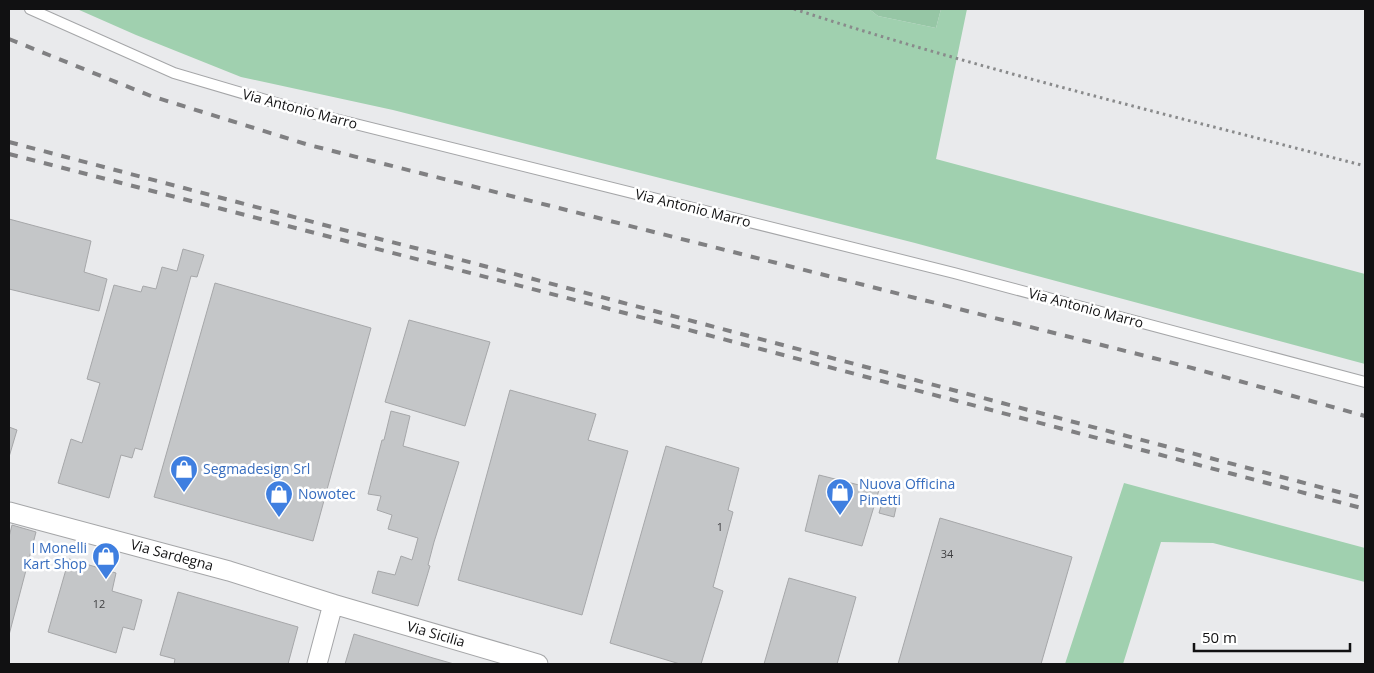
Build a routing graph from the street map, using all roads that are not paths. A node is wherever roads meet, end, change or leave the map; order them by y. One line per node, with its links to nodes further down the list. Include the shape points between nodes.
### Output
1 (30, 9): 2 (lane, Via Antonio Marro, via 174,73 303,111 944,270)
2 (1365, 382)
3 (9, 512): 4 (street, Via Sardegna, via 220,568)
4 (334, 604): 5 (street); 6 (street, Via Sicilia)
5 (317, 664)
6 (538, 664)

